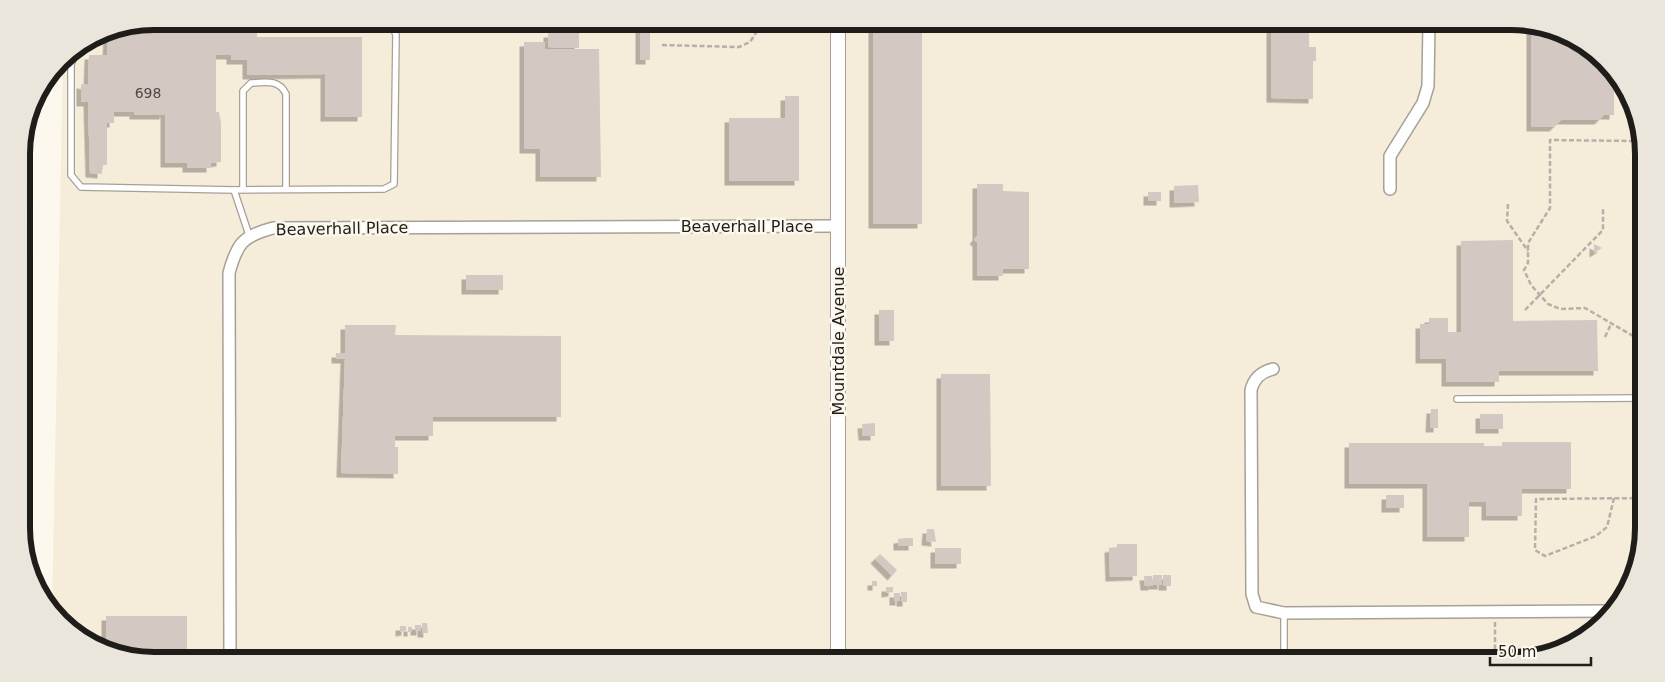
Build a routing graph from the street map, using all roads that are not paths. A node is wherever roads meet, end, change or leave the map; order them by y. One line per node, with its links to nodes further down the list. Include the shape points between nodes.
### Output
1 (394, 30): 6 (lane, via 394,184 384,189)
2 (838, 30): 9 (street, Mountdale Avenue)
3 (1429, 30): 7 (street, via 1428,86 1422,103 1390,156)
4 (72, 61): 8 (lane, via 71,175 81,187)
5 (242, 189): 6 (lane); 6 (lane, via 243,91 250,83 275,82 286,94); 8 (lane)
6 (286, 189)
7 (1390, 189)
8 (234, 190): 10 (lane)
9 (838, 226): 10 (street, Beaverhall Place, via 273,228); 17 (street, Mountdale Avenue)
10 (249, 236): 16 (street, via 240,243 229,273)
11 (1273, 369): 15 (street, via 1258,376 1251,390 1252,594 1256,607)
12 (1635, 398): 13 (lane)
13 (1457, 399)
14 (1603, 611): 15 (street)
15 (1284, 614): 18 (lane)
16 (230, 652)
17 (838, 652)
18 (1284, 652)

